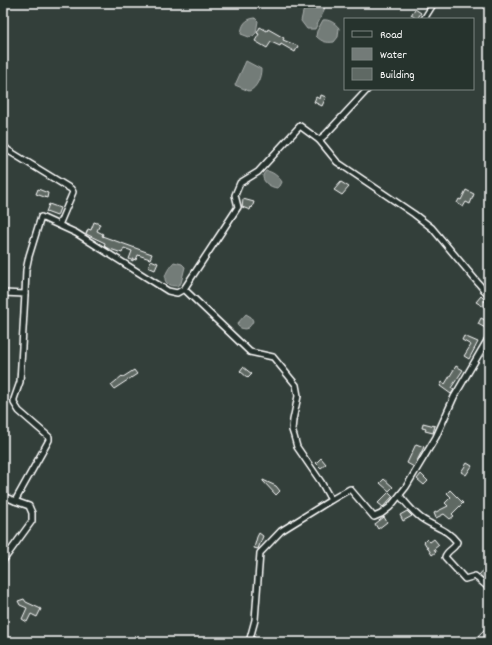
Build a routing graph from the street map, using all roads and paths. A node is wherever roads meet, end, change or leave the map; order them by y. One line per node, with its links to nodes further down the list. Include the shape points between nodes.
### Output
1 (434, 3): 2 (street)
2 (425, 18)
3 (367, 90): 4 (street)
4 (319, 140): 7 (street, via 300,126 261,169 240,183 235,195 238,207); 10 (street, via 337,162 432,228)
5 (3, 142): 6 (street, via 9,151 71,189 73,192)
6 (59, 225): 7 (street, via 76,232 168,291 177,292); 9 (street, via 41,217 26,270)
7 (184, 289): 14 (street, via 250,352 273,357 296,385 298,396 292,430 298,447)
8 (3, 293): 9 (street)
9 (25, 294): 15 (street, via 20,382 14,403 19,411 49,437 49,440)
10 (489, 296)
11 (489, 337): 13 (street, via 454,397 436,437)
12 (3, 496): 15 (street)
13 (400, 496): 14 (street, via 390,507 374,517 350,489); 17 (street, via 416,514 451,534 457,542 445,557 457,572 465,579 475,576)
14 (331, 500): 19 (street, via 281,531 260,552 255,620)
15 (15, 501): 16 (street, via 29,506 32,521)
16 (3, 561)
17 (489, 588)
18 (489, 630): 20 (street)
19 (250, 642)
20 (477, 642)

